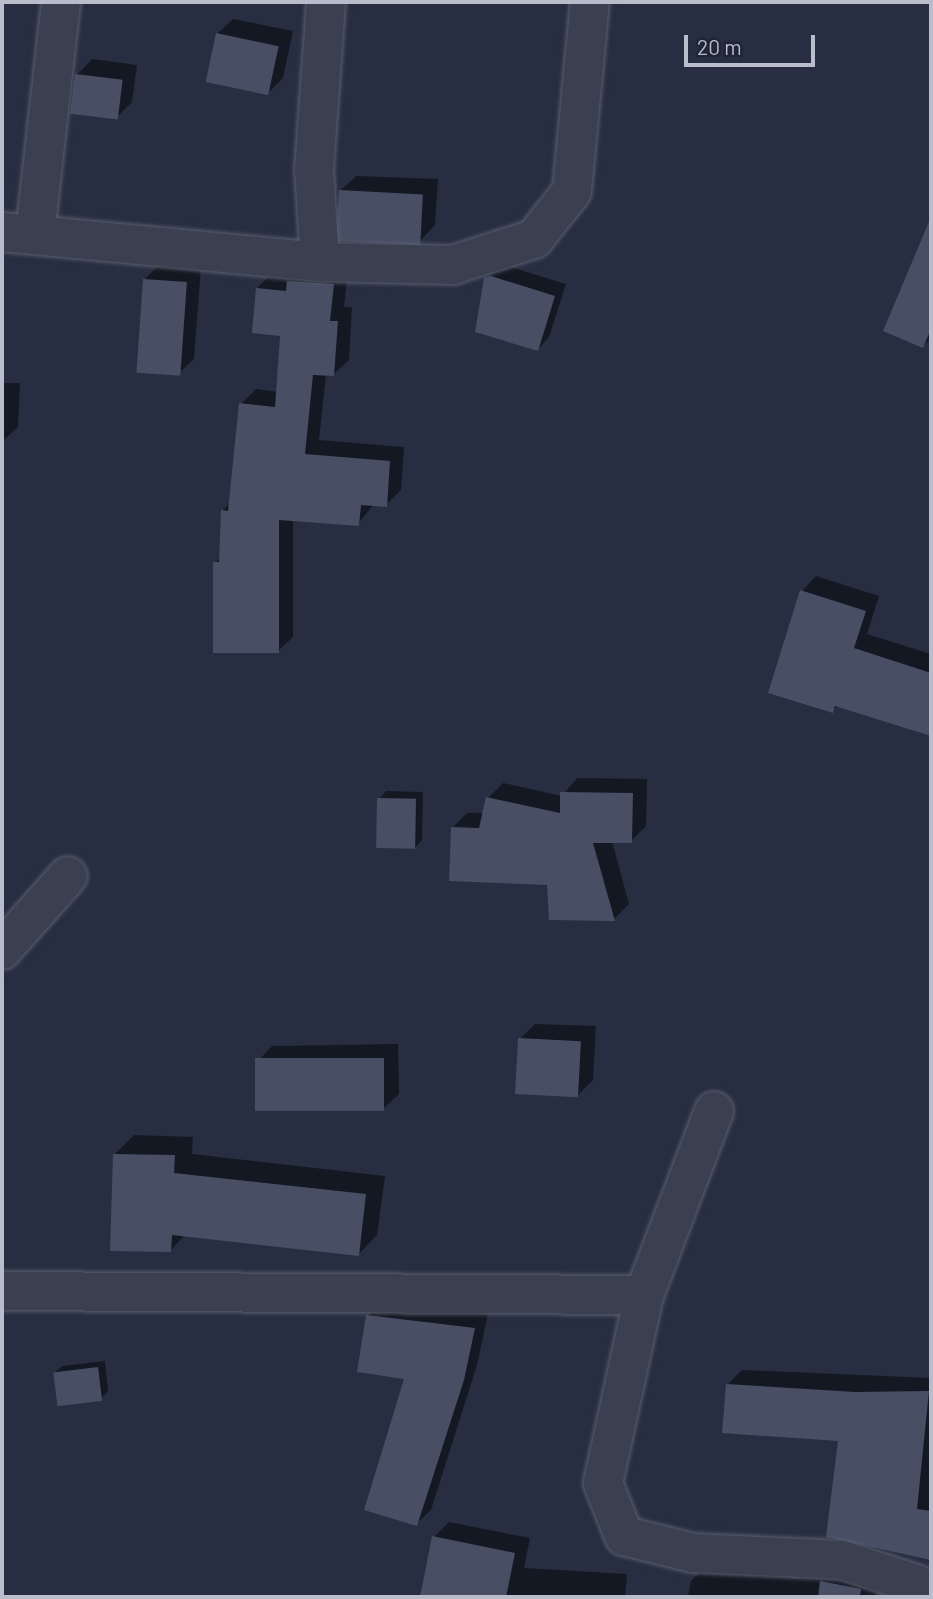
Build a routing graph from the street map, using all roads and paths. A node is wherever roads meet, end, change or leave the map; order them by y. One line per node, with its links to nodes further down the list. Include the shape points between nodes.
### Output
1 (61, 2): 4 (street)
2 (326, 2): 5 (street, via 314,170)
3 (590, 2): 5 (street, via 572,191 534,239 453,265)
4 (18, 233): 5 (street)
5 (320, 262)
6 (68, 876): 7 (street)
7 (2, 950)
8 (714, 1111): 10 (street)
9 (2, 1290): 10 (street)
10 (644, 1295): 11 (street, via 603,1483 624,1536 693,1553 842,1560 916,1584)
11 (914, 1597)

